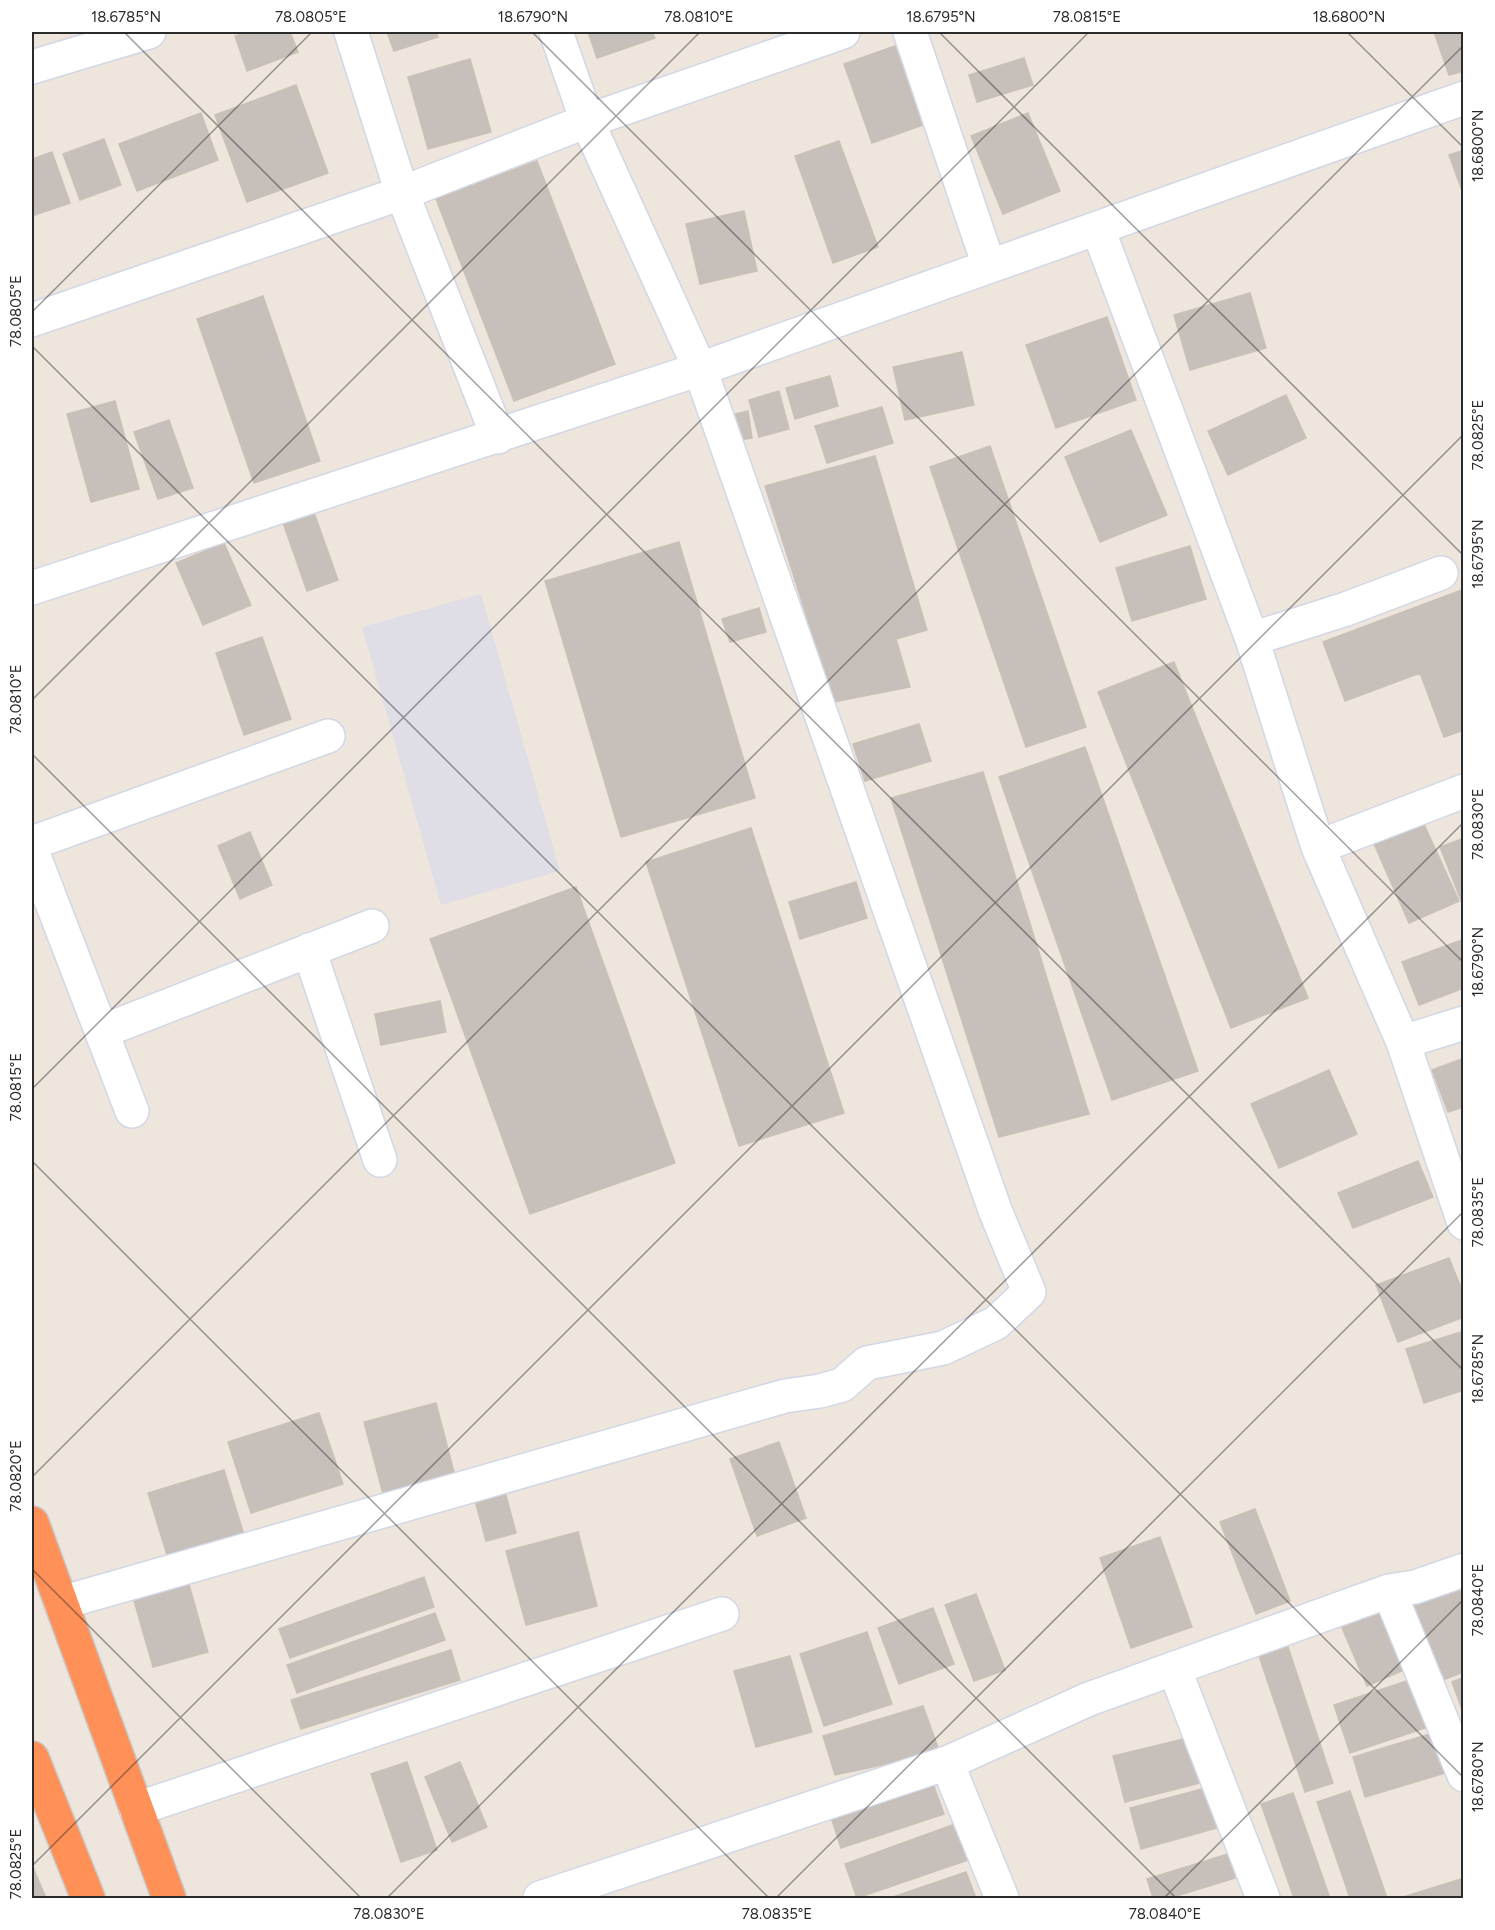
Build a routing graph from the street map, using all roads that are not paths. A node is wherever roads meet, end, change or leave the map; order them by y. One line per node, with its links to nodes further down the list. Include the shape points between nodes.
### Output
1 (149, 32): 6 (street)
2 (351, 32): 9 (street)
3 (556, 32): 8 (street)
4 (843, 32): 8 (street)
5 (910, 32): 11 (street)
6 (32, 67)
7 (1464, 98): 10 (street)
8 (587, 121): 9 (street); 13 (street)
9 (402, 193): 12 (street); 14 (street)
10 (1098, 229): 11 (street); 17 (street)
11 (989, 266): 13 (street)
12 (32, 320)
13 (700, 369): 14 (street); 34 (street, via 995,1210 1029,1292 996,1323 943,1348 867,1363 842,1385 785,1396)
14 (498, 437): 16 (street)
15 (1441, 573): 17 (street)
16 (32, 588)
17 (1252, 639): 21 (street)
18 (328, 736): 20 (street)
19 (1464, 791): 21 (street)
20 (32, 843)
21 (1318, 847): 27 (street)
22 (32, 851): 26 (street)
23 (372, 926): 24 (street)
24 (309, 951): 26 (street); 29 (street)
25 (1464, 1023): 27 (street)
26 (103, 1031): 28 (street)
27 (1402, 1042): 30 (street)
28 (132, 1111)
29 (380, 1160)
30 (1464, 1223)
31 (32, 1523): 34 (highway)
32 (1464, 1570): 33 (street)
33 (1389, 1591): 36 (street); 38 (street)
34 (61, 1603): 40 (highway)
35 (722, 1614): 40 (street)
36 (1174, 1668): 37 (street, via 1089,1699); 45 (street)
37 (946, 1763): 43 (street); 44 (street)
38 (1462, 1766)
39 (35, 1778): 41 (highway)
40 (136, 1809): 42 (highway)
41 (88, 1899)
42 (169, 1899)
43 (540, 1899)
44 (1002, 1899)
45 (1263, 1899)

